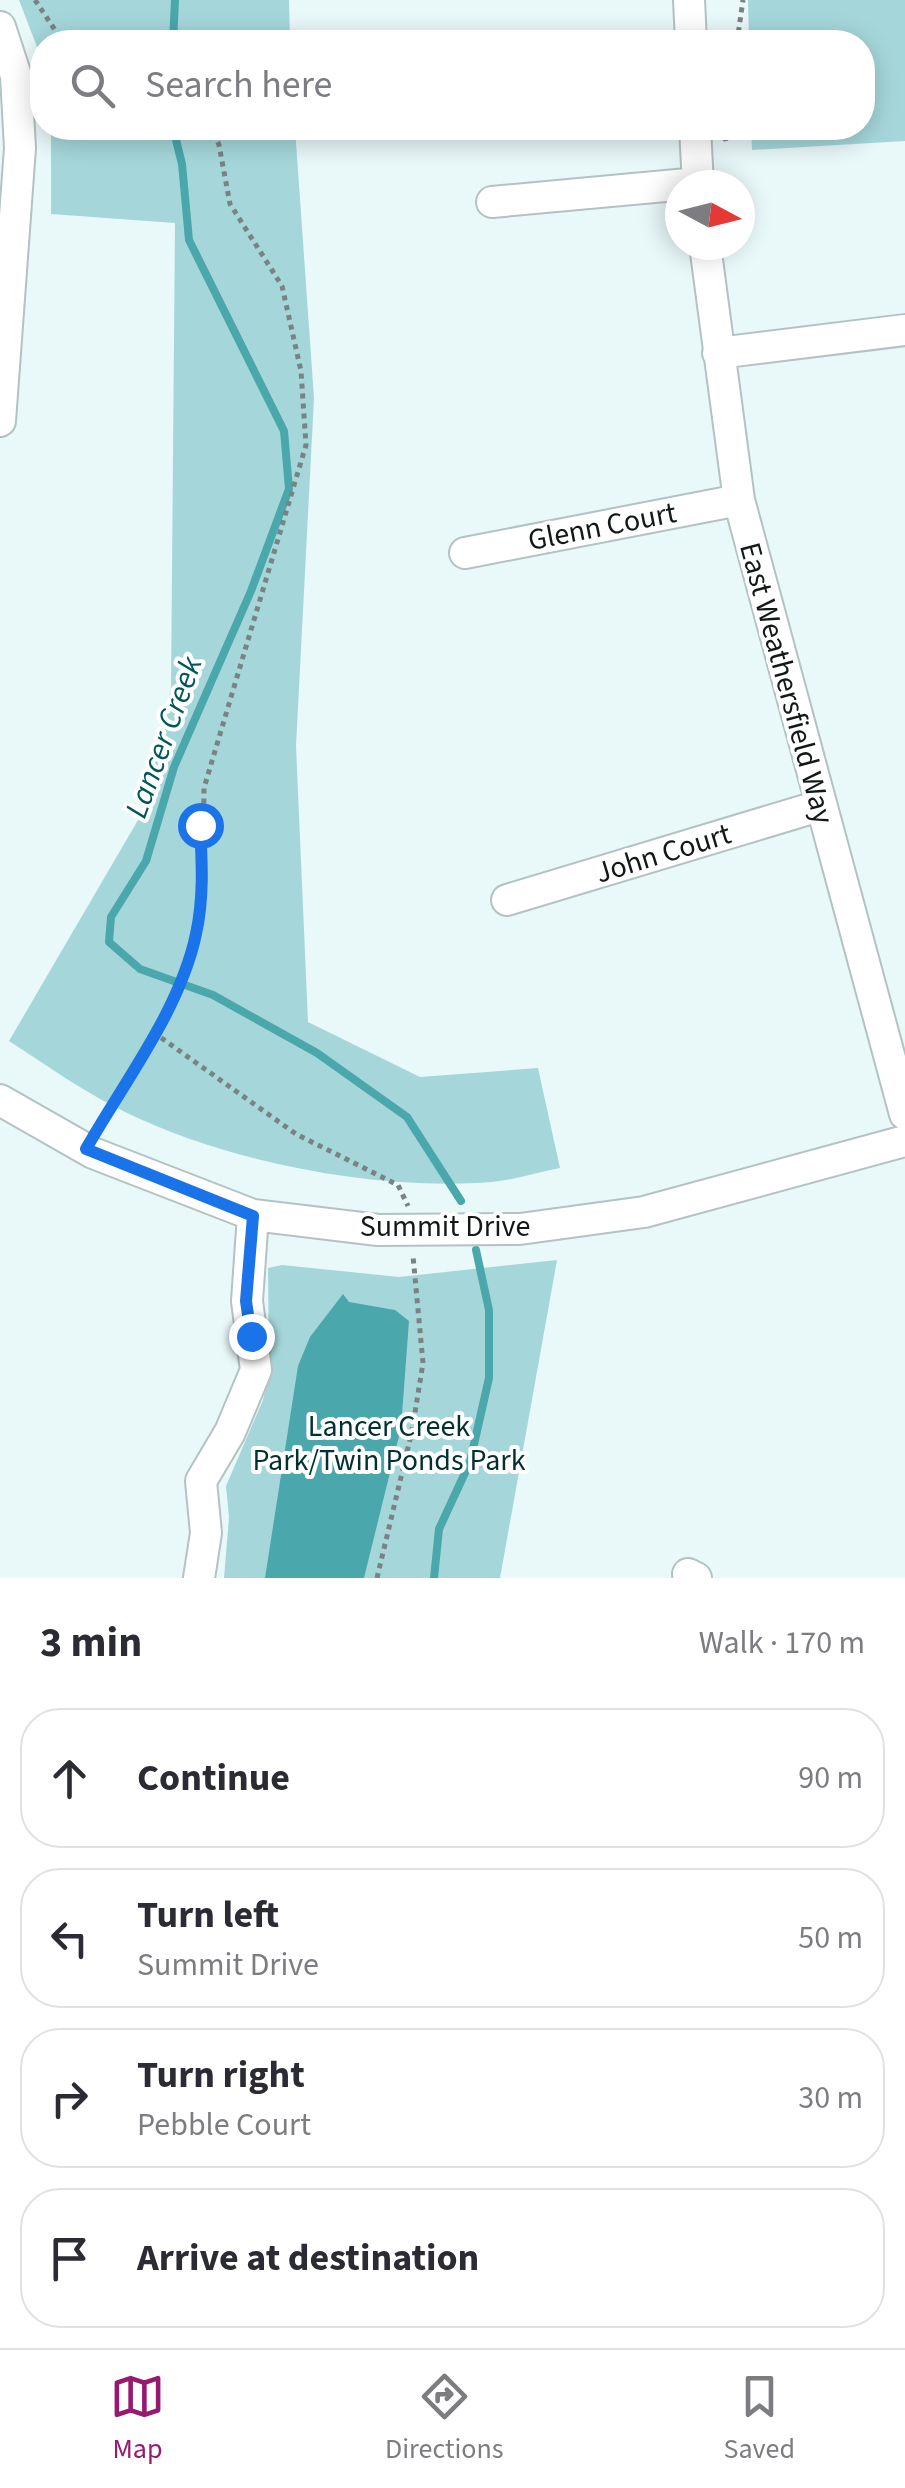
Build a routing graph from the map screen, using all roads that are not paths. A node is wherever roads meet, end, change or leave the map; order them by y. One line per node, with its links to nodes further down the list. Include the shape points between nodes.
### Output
1 (689, 0): 3 (street)
2 (0, 26): 8 (street, via 16,76 20,148)
3 (690, 30)
4 (696, 140): 5 (street)
5 (697, 170)
6 (665, 187): 7 (street)
7 (492, 202)
8 (6, 241): 12 (street)
9 (707, 260): 11 (street, East Weathersfield Way)
10 (905, 330): 11 (street)
11 (718, 353): 13 (street, East Weathersfield Way)
12 (0, 421)
13 (739, 500): 14 (street, Glenn Court); 15 (street, East Weathersfield Way)
14 (465, 553)
15 (819, 806): 16 (street, John Court); 18 (street, East Weathersfield Way)
16 (507, 900)
17 (0, 1100): 20 (street, Summit Drive, via 86,1149)
18 (905, 1114)
19 (905, 1141): 20 (street, Summit Drive, via 644,1212 520,1229 410,1230)
20 (253, 1216): 21 (street, via 246,1301 256,1370 201,1481 206,1533)
21 (199, 1578)

